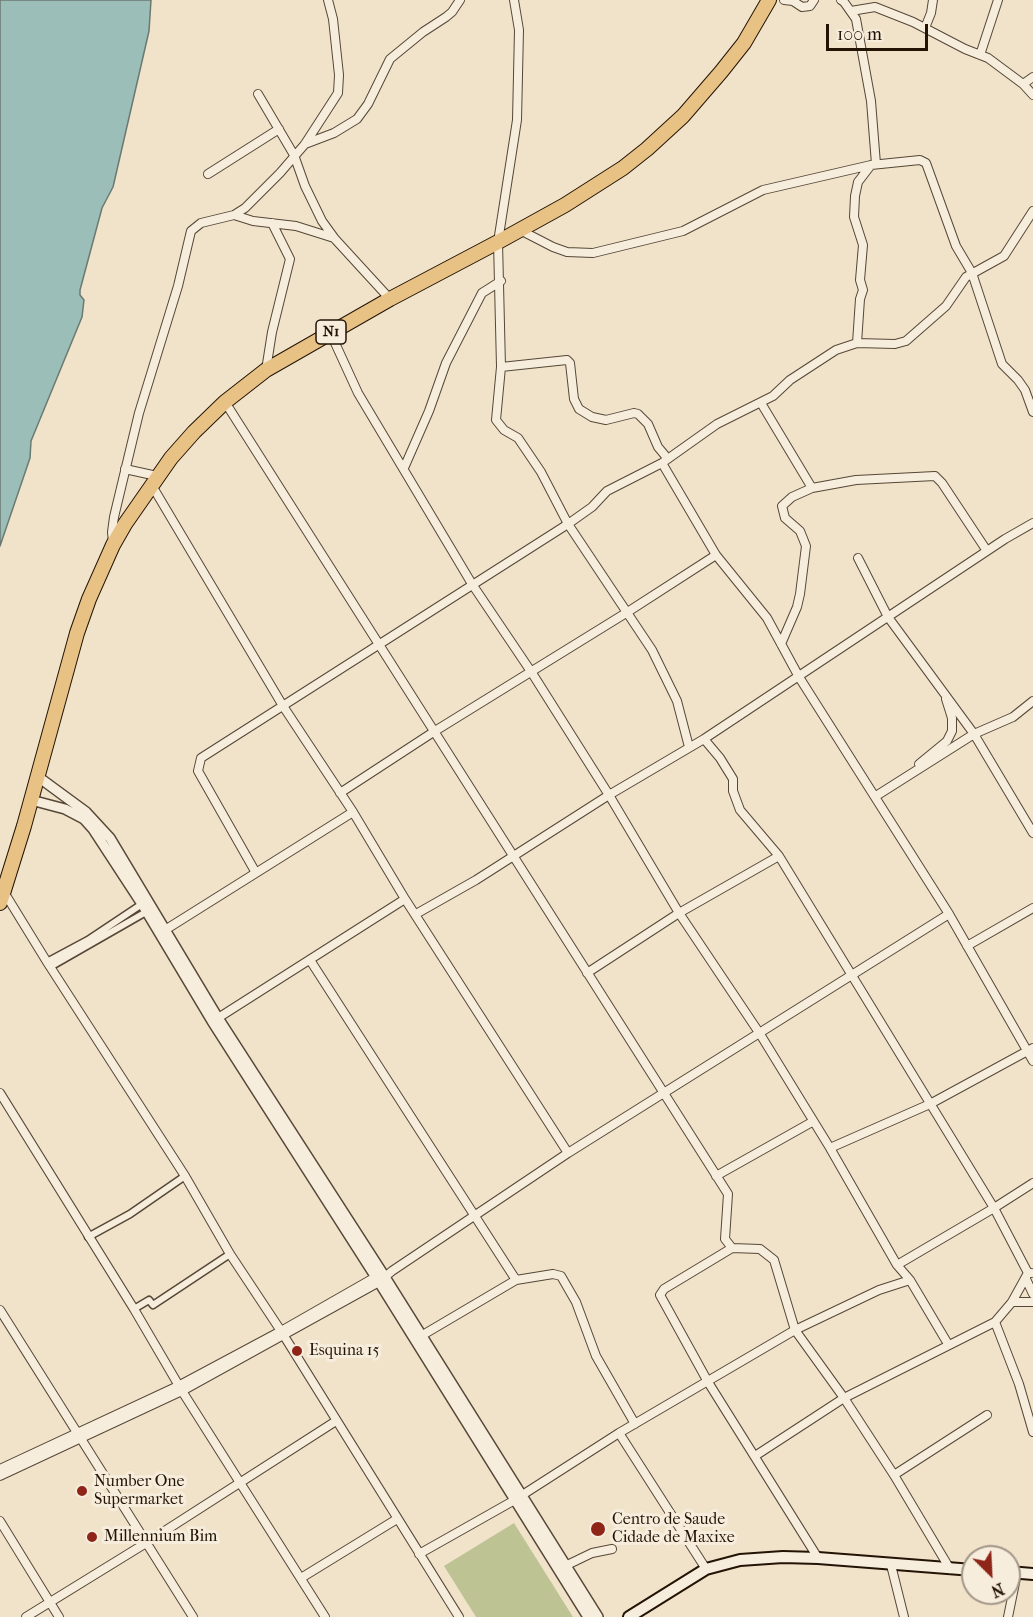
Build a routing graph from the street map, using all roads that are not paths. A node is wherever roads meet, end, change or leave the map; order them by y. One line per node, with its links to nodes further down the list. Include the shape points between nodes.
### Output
1 (328, 0): 20 (street, via 338,93)
2 (460, 0): 20 (street, via 446,18 390,59 357,119)
3 (514, 0): 29 (street, via 519,30 518,120)
4 (769, 0): 27 (highway, N1, via 738,50 683,116 647,149 594,188)
5 (784, 0): 6 (street)
6 (793, 0): 7 (street, via 802,8)
7 (814, 0)
8 (841, 0): 12 (street)
9 (849, 0): 12 (street)
10 (933, 0): 13 (street)
11 (998, 0): 14 (street)
12 (851, 11): 13 (street, via 875,7); 22 (street, via 867,70)
13 (925, 28): 14 (street)
14 (980, 55): 16 (street)
15 (1033, 77): 16 (street)
16 (1023, 84): 18 (street)
17 (258, 94): 19 (street)
18 (1033, 95)
19 (279, 129): 21 (street); 23 (street)
20 (305, 144): 21 (street)
21 (294, 155): 25 (street, via 245,208); 28 (street, via 318,215)
22 (873, 164): 27 (street, via 763,190 683,231 593,253 553,248); 30 (street, via 915,160 926,163 956,246); 34 (street, via 858,182 855,196 854,217 863,245)
23 (208, 174)
24 (1033, 211): 30 (street, via 1004,256)
25 (234, 214): 26 (street); 42 (street, via 201,223 191,231)
26 (272, 223): 28 (street); 36 (street, via 290,259)
27 (520, 230): 29 (highway, N1)
28 (335, 239): 32 (street)
29 (498, 242): 31 (street); 32 (highway, N1)
30 (972, 273): 34 (street, via 946,306 906,341); 39 (street, via 1002,364 1025,390)
31 (501, 281): 35 (street); 41 (street, via 482,293 446,363)
32 (390, 299): 33 (highway, N1)
33 (330, 332): 36 (highway, N1); 41 (street, via 358,393)
34 (858, 343): 38 (street, via 836,350)
35 (501, 367): 40 (street, via 567,360 579,409 606,420 638,414 648,424); 46 (street, via 496,420 518,438)
36 (266, 370): 37 (highway, N1)
37 (225, 402): 43 (highway, N1); 54 (street)
38 (761, 403): 40 (street, via 717,424); 44 (street)
39 (1033, 411)
40 (665, 461): 46 (street, via 607,490); 49 (street)
41 (404, 468): 51 (street)
42 (125, 469): 43 (street); 47 (street, via 114,517)
43 (154, 480): 47 (highway, N1); 60 (street)
44 (812, 488): 48 (street, via 856,480 935,476); 55 (street, via 782,506 785,518 800,531 806,546 797,607)
45 (1033, 523): 48 (street)
46 (568, 524): 51 (street); 52 (street)
47 (113, 545): 65 (highway, N1, via 77,633)
48 (987, 551): 53 (street)
49 (716, 555): 52 (street); 55 (street, via 766,618)
50 (858, 558): 53 (street)
51 (472, 584): 54 (street); 56 (street)
52 (626, 613): 56 (street); 64 (street, via 670,684)
53 (888, 617): 57 (street); 58 (street)
54 (378, 644): 60 (street); 61 (street)
55 (781, 644): 57 (street)
56 (532, 673): 61 (street); 68 (street)
57 (799, 677): 63 (street); 69 (street)
58 (940, 687): 62 (street); 66 (street, via 952,718 952,731 947,741)
59 (1033, 701): 62 (street, via 1013,717)
60 (283, 706): 67 (street); 75 (street, via 201,758 198,765)
61 (435, 731): 67 (street); 73 (street)
62 (974, 734): 66 (street); 72 (street)
63 (704, 739): 64 (street); 74 (street, via 733,779 740,810)
64 (689, 747): 68 (street)
65 (36, 779): 70 (highway, N1); 83 (street, via 86,812 103,829)
66 (903, 779): 69 (street)
67 (340, 793): 71 (street)
68 (609, 795): 73 (street); 81 (street)
69 (876, 796): 82 (street)
70 (31, 798): 76 (highway, N1); 78 (street, via 84,819)
71 (353, 812): 75 (street); 77 (street)
72 (1033, 833)
73 (514, 856): 80 (street); 87 (street)
74 (779, 856): 81 (street); 88 (street)
75 (256, 873): 83 (street)
76 (2, 897): 86 (street)
77 (405, 899): 80 (street); 85 (street)
78 (144, 908): 86 (street); 109 (street, via 219,1031)
79 (1033, 908): 84 (street)
80 (416, 914): 98 (street)
81 (679, 914): 87 (street); 90 (street)
82 (949, 914): 84 (street); 88 (street)
83 (165, 930): 89 (street)
84 (968, 946): 91 (street)
85 (310, 960): 89 (street); 103 (street)
86 (48, 965): 99 (street)
87 (587, 973): 94 (street)
88 (853, 975): 90 (street); 95 (street)
89 (219, 1018): 109 (street)
90 (760, 1034): 94 (street); 96 (street)
91 (1030, 1050): 92 (street); 95 (street)
92 (1033, 1061)
93 (0, 1093): 104 (street)
94 (664, 1094): 98 (street); 100 (street)
95 (930, 1104): 97 (street); 102 (street)
96 (812, 1122): 97 (street); 100 (street)
97 (830, 1148): 107 (street)
98 (568, 1153): 103 (street)
99 (185, 1176): 104 (street, via 130,1215); 106 (street)
100 (716, 1176): 105 (street, via 728,1194 725,1239)
101 (1033, 1183): 102 (street)
102 (994, 1208): 107 (street); 108 (street)
103 (475, 1216): 109 (street); 110 (street)
104 (88, 1237): 115 (street)
105 (732, 1248): 118 (street, via 760,1249 774,1260); 122 (street, via 660,1295)
106 (230, 1254): 115 (street, via 153,1305 149,1300); 119 (street)
107 (897, 1265): 111 (street)
108 (1029, 1275): 112 (street); 113 (street)
109 (383, 1276): 119 (street); 120 (street); 136 (street)
110 (516, 1280): 120 (street); 127 (street, via 561,1276 576,1302 596,1356)
111 (910, 1280): 118 (street, via 879,1290); 121 (street)
112 (1033, 1294)
113 (1012, 1302): 114 (street); 117 (street)
114 (1033, 1302)
115 (135, 1309): 123 (street)
116 (0, 1310): 130 (street)
117 (995, 1322): 121 (street); 128 (street)
118 (795, 1330): 122 (street); 124 (street)
119 (282, 1334): 123 (street); 126 (street)
120 (421, 1336): 136 (street)
121 (948, 1344): 124 (street)
122 (708, 1382): 127 (street); 131 (street)
123 (181, 1388): 130 (street); 135 (street)
124 (844, 1398): 131 (street); 133 (street)
125 (987, 1415): 133 (street)
126 (336, 1421): 135 (street); 137 (street)
127 (635, 1424): 129 (street)
128 (1033, 1432)
129 (619, 1433): 136 (street); 145 (street)
130 (78, 1435): 132 (street); 134 (street); 139 (street)
131 (755, 1456): 142 (street)
132 (0, 1469)
133 (894, 1475): 146 (street)
134 (0, 1476)
135 (241, 1482): 139 (street); 148 (street)
136 (517, 1498): 141 (street); 144 (street); 155 (street)
137 (397, 1519): 141 (street); 148 (street)
138 (0, 1521): 149 (street)
139 (146, 1543): 149 (street); 152 (street)
140 (612, 1549): 144 (street, via 592,1553)
141 (419, 1554): 154 (street)
142 (818, 1558): 143 (main road); 145 (main road, via 755,1558)
143 (891, 1565): 146 (main road); 158 (street)
144 (566, 1566): 156 (street)
145 (706, 1569): 157 (main road)
146 (950, 1569): 147 (main road)
147 (961, 1569)
148 (301, 1578): 153 (street)
149 (50, 1601): 150 (street); 151 (street)
150 (26, 1617)
151 (60, 1617)
152 (193, 1617)
153 (325, 1617)
154 (459, 1617)
155 (588, 1617)
156 (598, 1617)
157 (629, 1617)
158 (904, 1617)

